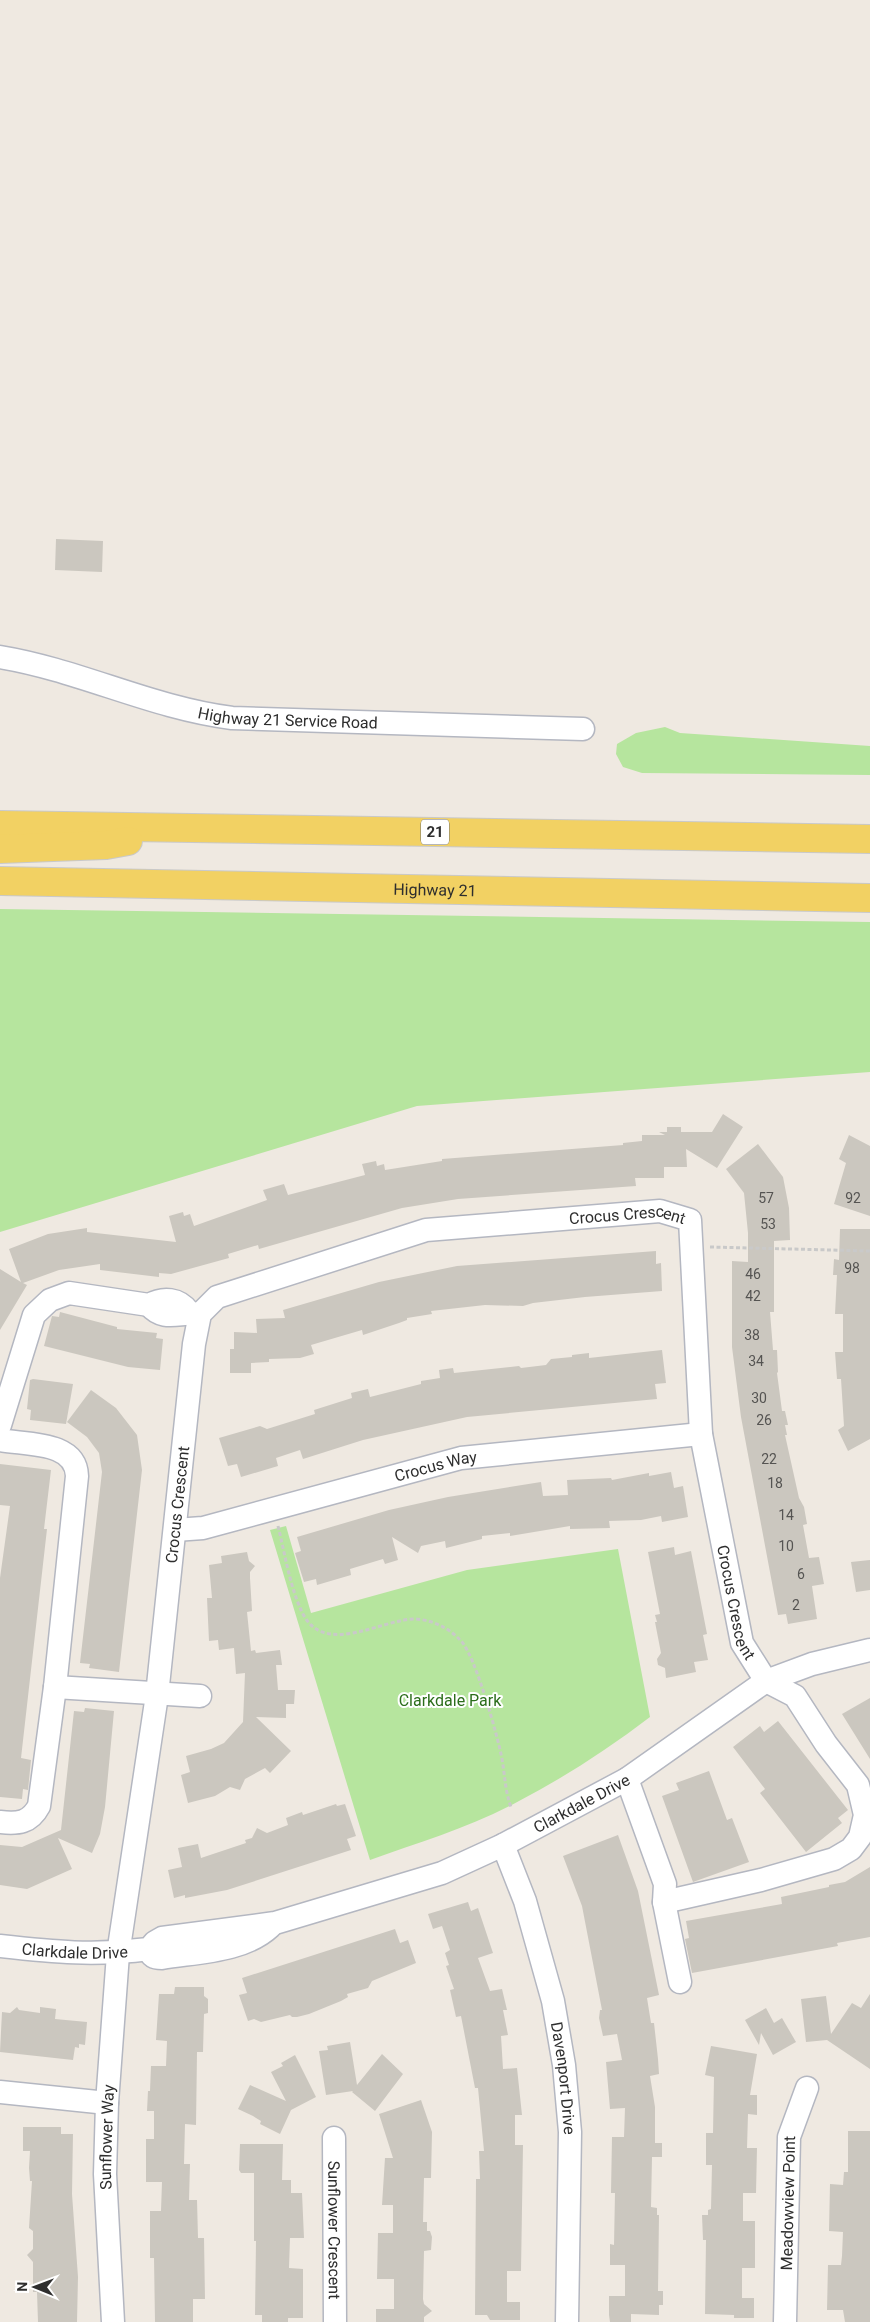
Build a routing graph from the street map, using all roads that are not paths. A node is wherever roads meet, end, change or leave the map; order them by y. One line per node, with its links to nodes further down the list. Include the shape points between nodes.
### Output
1 (0, 657): 2 (street, Highway 21 Service Road, via 216,716)
2 (583, 729)
3 (0, 825): 4 (main road, 21)
4 (196, 828): 5 (main road, 21); 6 (main road, via 106,845)
5 (870, 839)
6 (0, 849)
7 (0, 881): 8 (main road, Highway 21)
8 (870, 898)
9 (195, 1313): 10 (street, via 166,1316 149,1305 69,1293 50,1300 34,1315); 11 (street, Crocus Crescent, via 217,1297 426,1230 660,1211 690,1220); 13 (street, Crocus Crescent)
10 (0, 1425)
11 (701, 1434): 13 (street, Crocus Way, via 461,1458 203,1528); 15 (street, Crocus Crescent, via 742,1643)
12 (0, 1440): 16 (street, via 62,1450 77,1466)
13 (175, 1530): 17 (street, Crocus Crescent)
14 (870, 1650): 15 (street, Clarkdale Drive, via 812,1664)
15 (766, 1681): 19 (street, Clarkdale Drive); 22 (street, via 795,1696 858,1785 865,1815 860,1837 851,1849 826,1862)
16 (55, 1687): 17 (street); 20 (street, via 39,1806 24,1822)
17 (157, 1695): 18 (street); 24 (street, Crocus Crescent)
18 (200, 1696)
19 (627, 1779): 21 (street, Clarkdale Drive); 22 (street, via 665,1884)
20 (0, 1822)
21 (503, 1845): 24 (street, Clarkdale Drive, via 442,1873 275,1923 162,1938 148,1949); 32 (street, Davenport Drive, via 525,1901 553,2001 564,2065 570,2132)
22 (664, 1902): 25 (street)
23 (0, 1946): 24 (street, Clarkdale Drive, via 75,1954)
24 (118, 1954): 28 (street, Sunflower Way)
25 (680, 1982)
26 (807, 2088): 33 (street, Meadowview Point, via 788,2137)
27 (0, 2092): 28 (street)
28 (107, 2104): 30 (street, Sunflower Way, via 105,2174)
29 (334, 2138): 31 (street, Sunflower Crescent)
30 (113, 2322)
31 (335, 2322)
32 (567, 2322)
33 (785, 2322)

